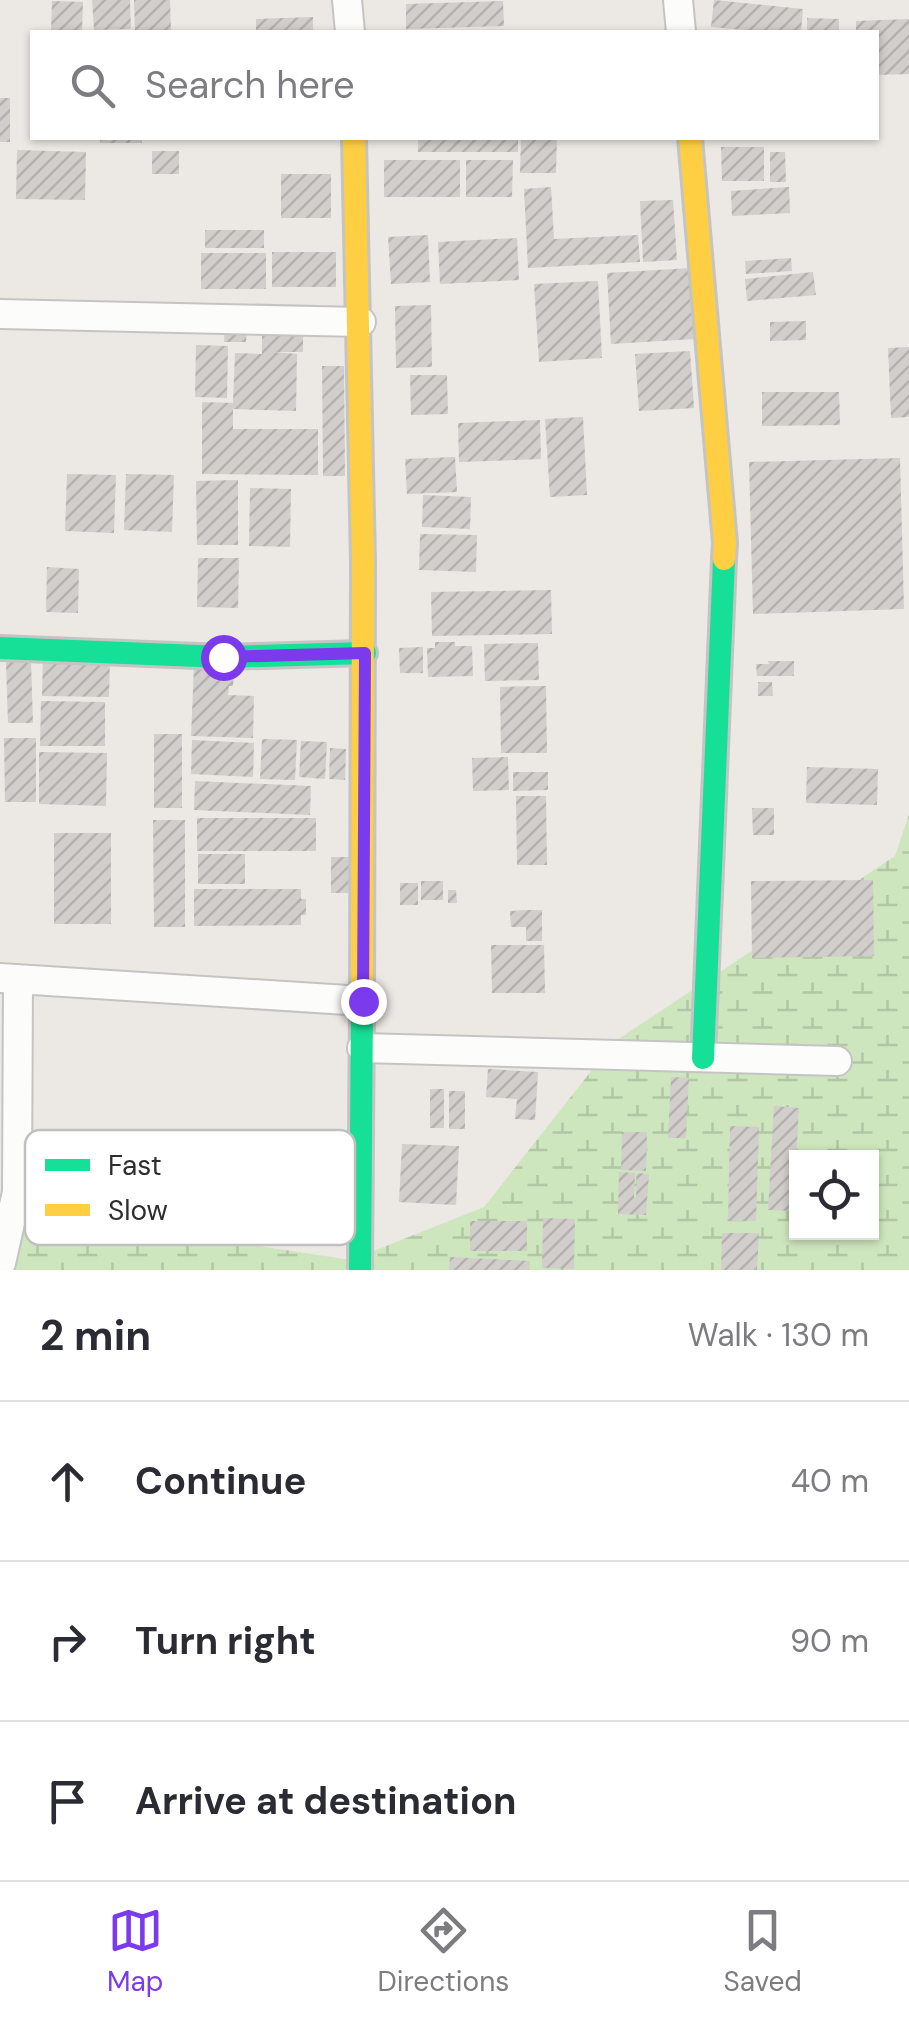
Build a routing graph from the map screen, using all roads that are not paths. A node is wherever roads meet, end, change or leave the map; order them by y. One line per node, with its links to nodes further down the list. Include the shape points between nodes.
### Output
1 (347, 0): 3 (street)
2 (678, 0): 4 (street)
3 (350, 30)
4 (681, 30)
5 (354, 140): 8 (street)
6 (690, 140): 14 (street, via 726,543)
7 (0, 314): 8 (street)
8 (361, 322): 10 (street)
9 (0, 648): 10 (street, via 223,657)
10 (365, 653): 12 (street)
11 (9, 979): 12 (street); 16 (street, via 18,1192)
12 (363, 1001): 13 (street)
13 (362, 1048): 14 (street); 17 (street)
14 (702, 1058): 15 (street)
15 (837, 1061)
16 (1, 1264)
17 (360, 1270)

